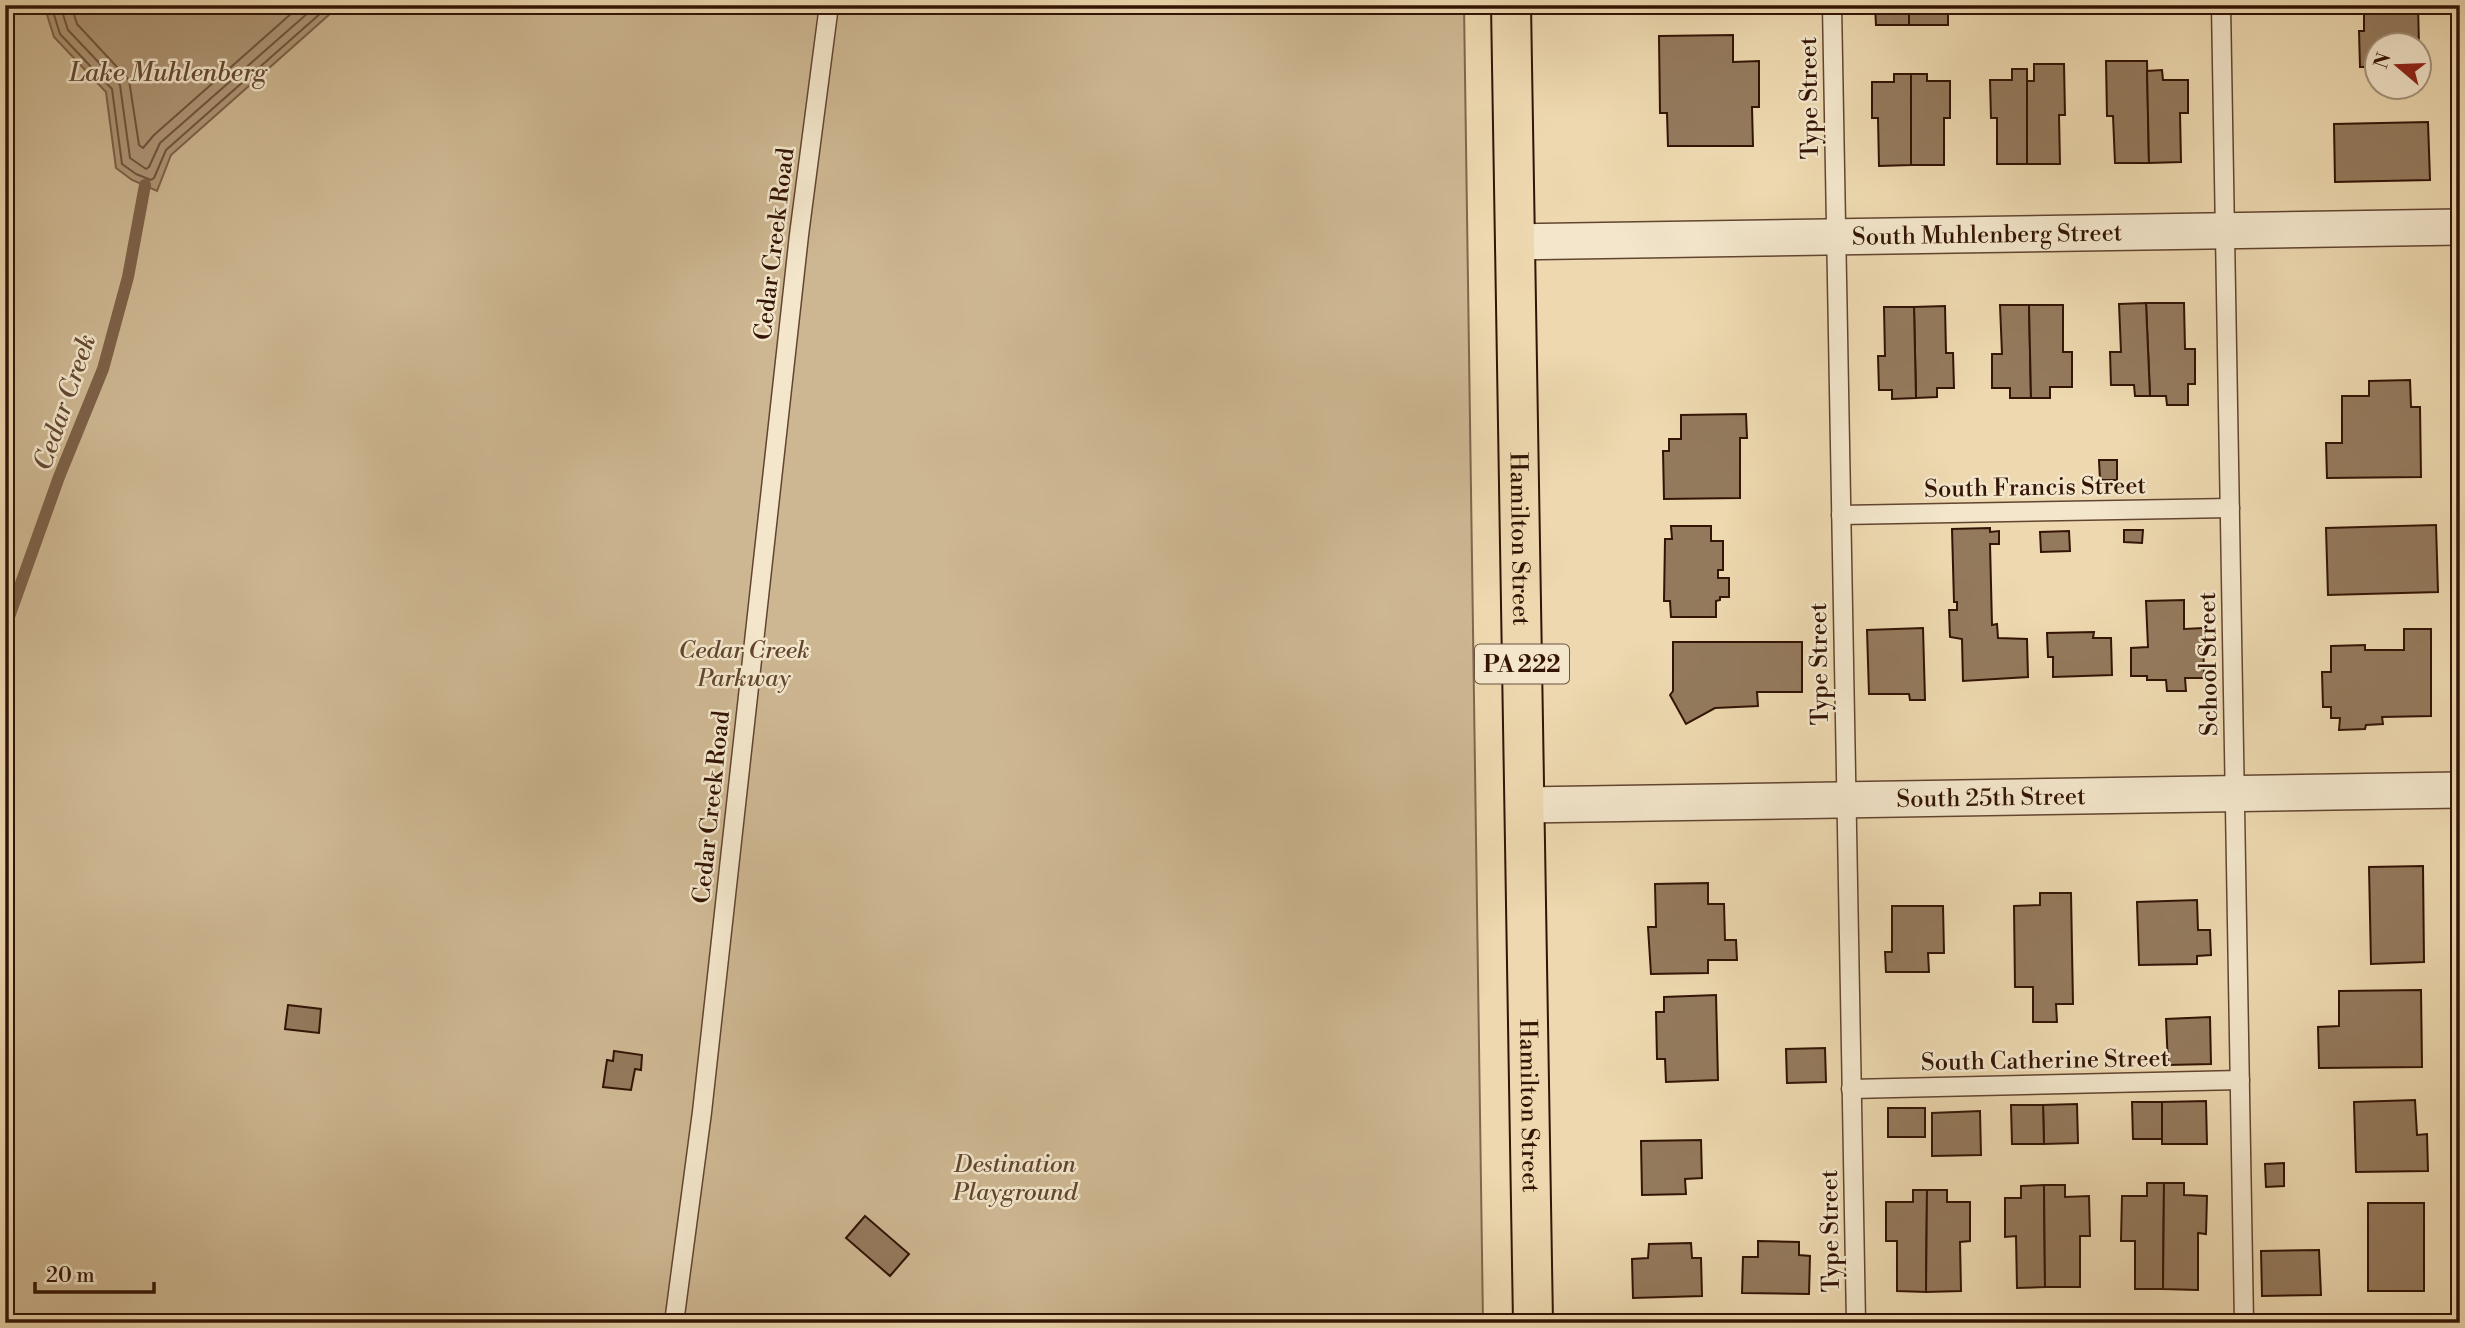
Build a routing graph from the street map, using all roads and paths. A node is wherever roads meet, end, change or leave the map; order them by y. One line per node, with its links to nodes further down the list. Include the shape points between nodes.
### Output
1 (829, 5): 17 (lane, Cedar Creek Road)
2 (1511, 5): 8 (main road, Hamilton Street / PA 222)
3 (1832, 5): 7 (lane, Type Street)
4 (2221, 5): 6 (lane, School Street)
5 (2460, 227): 6 (street, South Muhlenberg Street)
6 (2225, 231): 7 (street, South Muhlenberg Street); 9 (lane, School Street)
7 (1836, 237): 8 (street, South Muhlenberg Street); 10 (lane, Type Street)
8 (1515, 242): 14 (main road, Hamilton Street / PA 222)
9 (2230, 509): 10 (lane, South Francis Street); 12 (lane, School Street)
10 (1841, 516): 13 (lane, Type Street)
11 (2460, 790): 12 (street, South 25th Street)
12 (2235, 794): 13 (street, South 25th Street); 15 (lane, School Street)
13 (1846, 800): 14 (street, South 25th Street); 16 (lane, Type Street)
14 (1524, 805): 18 (main road, Hamilton Street / PA 222)
15 (2240, 1080): 16 (lane, South Catherine Street); 20 (lane, School Street)
16 (1852, 1089): 19 (lane, Type Street)
17 (674, 1323)
18 (1532, 1323)
19 (1856, 1323)
20 (2244, 1323)

